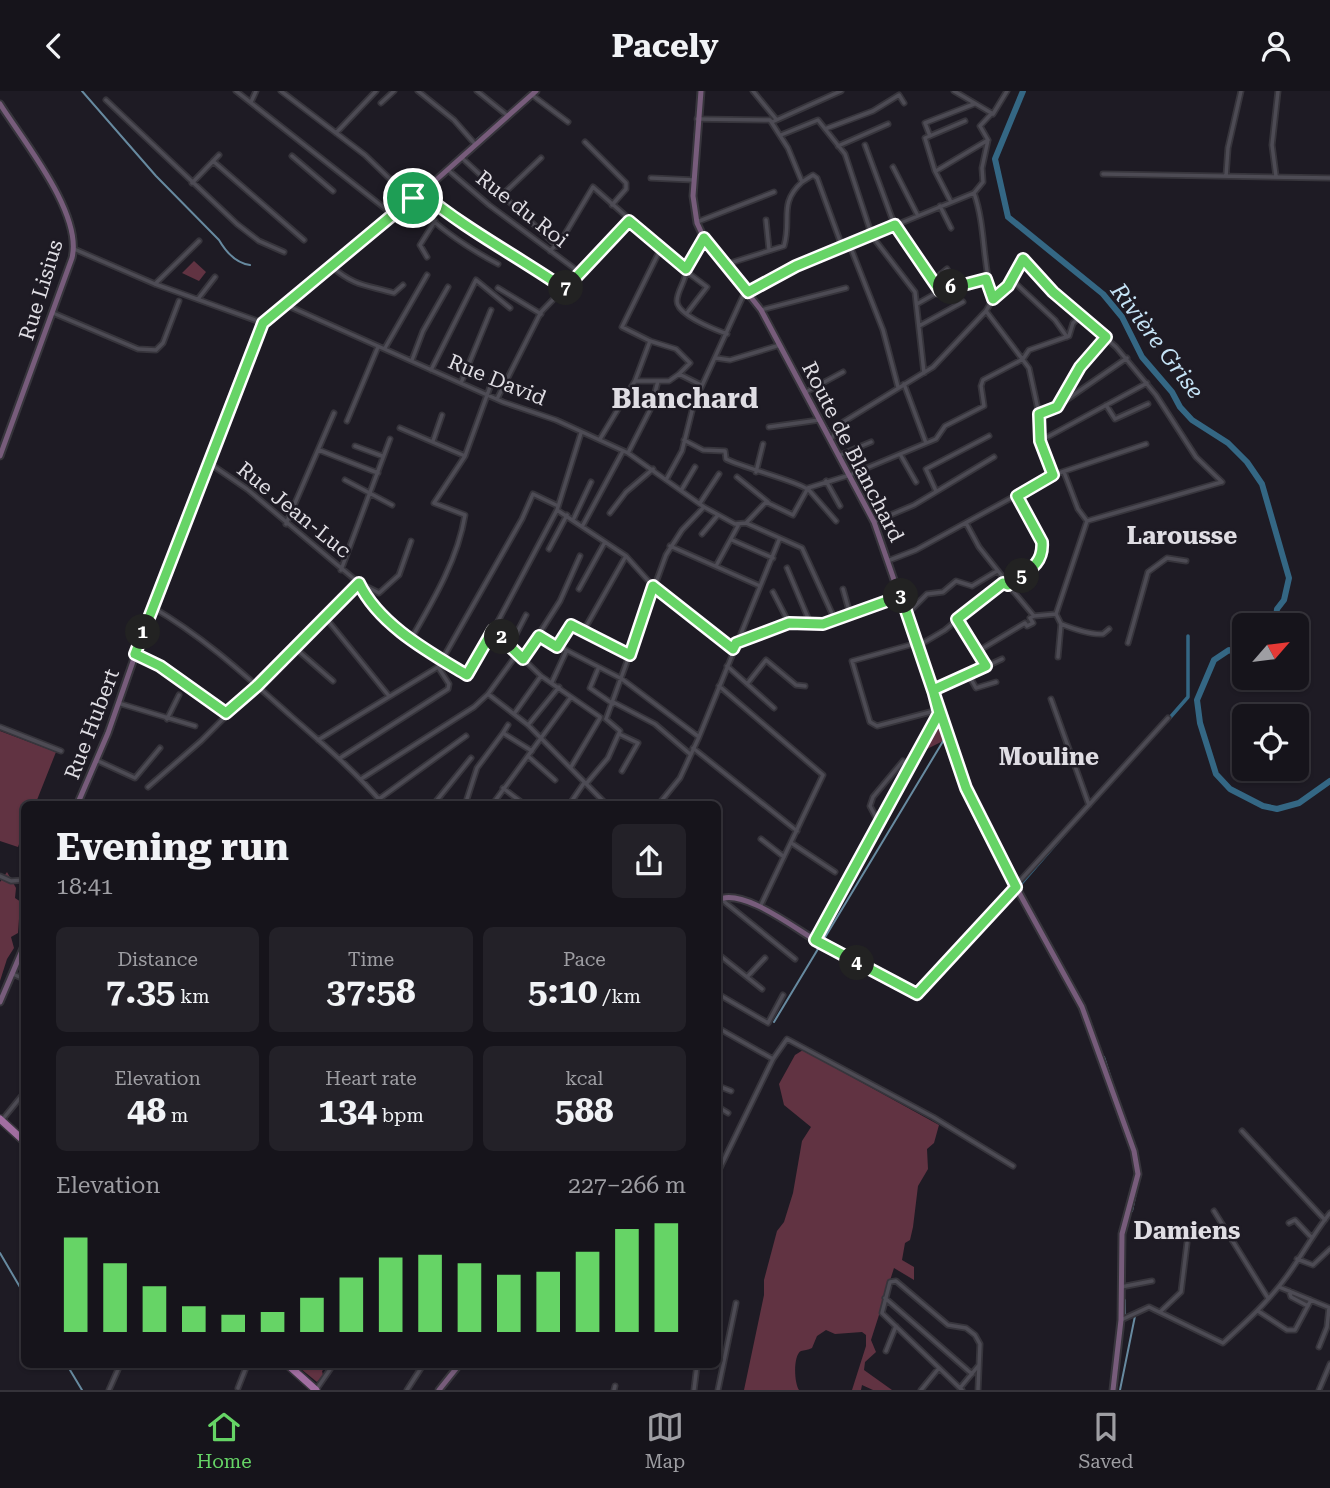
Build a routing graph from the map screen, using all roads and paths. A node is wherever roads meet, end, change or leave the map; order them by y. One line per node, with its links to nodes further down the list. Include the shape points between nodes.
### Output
1 (236, 91): 17 (street)
2 (256, 91): 17 (street)
3 (281, 91): 30 (street)
4 (376, 91): 30 (street)
5 (394, 91): 18 (street)
6 (418, 91): 35 (street)
7 (477, 91): 23 (street)
8 (701, 91): 24 (street, Route de Blanchard)
9 (753, 91): 25 (street)
10 (841, 91): 25 (street)
11 (954, 91): 21 (street)
12 (1007, 91): 22 (street)
13 (1241, 91): 47 (street)
14 (1278, 91): 48 (street, via 1272,145)
15 (534, 93): 23 (street); 27 (street)
16 (106, 100): 53 (street)
17 (250, 102): 63 (street)
18 (381, 103)
19 (904, 103): 29 (street, via 899,95 873,111)
20 (0, 104): 80 (street, Rue Lisius, via 69,219)
21 (974, 104): 22 (street); 32 (street, via 925,123)
22 (994, 113): 33 (street, via 980,126)
23 (508, 116): 35 (street)
24 (697, 119): 25 (street); 51 (street, Route de Blanchard)
25 (774, 121): 31 (street)
26 (965, 121): 32 (street)
27 (568, 122)
28 (888, 124): 37 (street)
29 (825, 129): 31 (street, via 818,120); 37 (street)
30 (336, 133): 59 (street)
31 (781, 135): 52 (street)
32 (930, 136): 45 (street, via 925,138 926,149)
33 (988, 140): 45 (street); 57 (street, via 983,182)
34 (585, 142): 61 (street, via 626,183)
35 (476, 145): 40 (street)
36 (865, 145): 69 (street)
37 (838, 146): 71 (street, via 845,154)
38 (219, 155): 42 (street)
39 (292, 156): 54 (street)
40 (461, 157): 44 (street); 58 (street)
41 (541, 157): 58 (street)
42 (213, 161): 53 (street); 73 (street)
43 (893, 167): 64 (street)
44 (447, 169): 55 (street); 81 (street, Rue du Roi)
45 (935, 171): 60 (street)
46 (1103, 174): 47 (street)
47 (1226, 176): 48 (street)
48 (1276, 176): 50 (street)
49 (652, 178): 51 (street)
50 (1330, 178)
51 (694, 180): 68 (street, Route de Blanchard)
52 (802, 182): 78 (street, via 817,177); 79 (street, via 786,204 785,244)
53 (192, 183): 82 (street, via 244,230)
54 (332, 191)
55 (421, 192): 59 (street); 100 (street, via 455,220)
56 (774, 192): 68 (street)
57 (974, 193): 60 (street); 92 (street)
58 (501, 196): 75 (street)
59 (413, 198): 63 (street); 66 (street)
60 (951, 202): 62 (street)
61 (612, 205): 67 (street); 75 (street, via 593,187)
62 (940, 206): 64 (street); 70 (street)
63 (392, 214): 86 (street)
64 (918, 215): 69 (street)
65 (766, 220): 79 (street)
66 (435, 221): 83 (street, via 420,245); 84 (street)
67 (629, 221): 77 (street); 89 (street)
68 (697, 222): 72 (street, Route de Blanchard)
69 (895, 225): 71 (street); 94 (street)
70 (951, 228)
71 (872, 236): 76 (street); 107 (street, via 915,292)
72 (704, 238): 85 (street, Route de Blanchard); 88 (street)
73 (304, 240)
74 (199, 241): 95 (street)
75 (557, 246): 81 (street)
76 (850, 246): 78 (street); 141 (street, via 883,330)
77 (661, 248): 88 (street); 122 (street, via 622,327)
78 (843, 249): 102 (street, via 796,266)
79 (769, 250): 85 (street)
80 (79, 251): 95 (street); 113 (street, Rue Lisius)
81 (550, 251): 89 (street, Rue du Roi)
82 (284, 252)
83 (427, 257)
84 (499, 264)
85 (727, 264): 102 (street, Route de Blanchard)
86 (331, 266): 96 (street, via 374,291 394,293); 108 (street)
87 (947, 269): 94 (street)
88 (687, 271): 114 (street, via 677,300); 114 (street, via 707,287)
89 (579, 272): 100 (street)
90 (427, 275): 125 (street)
91 (215, 277): 103 (street)
92 (986, 279): 101 (street); 104 (street)
93 (1012, 279): 104 (street); 116 (street, via 1023,259); 120 (street)
94 (934, 280): 101 (street)
95 (155, 284): 103 (street)
96 (403, 285)
97 (449, 287): 129 (street)
98 (498, 288): 115 (street)
99 (846, 288): 111 (street)
100 (565, 289): 115 (street)
101 (940, 291): 107 (street)
102 (748, 292): 111 (street, Route de Blanchard); 119 (street)
103 (198, 299): 117 (street)
104 (993, 299): 112 (street)
105 (178, 300): 113 (street, via 163,343 156,349 138,349)
106 (963, 302): 118 (street)
107 (917, 304): 118 (street)
108 (286, 305): 117 (street); 124 (street, Rue David)
109 (510, 308): 130 (street, via 476,280)
110 (491, 310): 137 (street)
111 (761, 310): 123 (street, Route de Blanchard)
112 (986, 311): 128 (street); 132 (street)
113 (53, 313): 172 (street, Rue Lisius)
114 (687, 313): 119 (street)
115 (541, 314): 144 (street)
116 (1080, 317): 120 (street); 121 (street)
117 (263, 323): 176 (street, Rue Hubert)
118 (918, 327): 132 (street)
119 (727, 334): 126 (street)
120 (1067, 337): 128 (street, via 1029,350)
121 (1106, 337): 127 (street); 147 (street, via 1080,367)
122 (650, 341): 133 (street, via 681,352 690,363); 135 (street)
123 (780, 345): 126 (street, via 730,360); 142 (street, Route de Blanchard)
124 (378, 347): 125 (street, Rue David); 152 (street)
125 (385, 348): 129 (street, Rue David)
126 (716, 358): 140 (street)
127 (1127, 358): 138 (street); 147 (street)
128 (1023, 359): 149 (street, via 1032,375); 164 (street, via 983,380 984,406 945,426 937,438)
129 (412, 360): 130 (street, Rue David)
130 (431, 370): 137 (street, Rue David)
131 (843, 372): 142 (street)
132 (924, 373): 139 (street)
133 (679, 374): 136 (street, via 669,381); 140 (street)
134 (494, 376): 143 (street)
135 (635, 381): 136 (street); 159 (street)
136 (657, 381): 169 (street, via 652,408)
137 (461, 383): 143 (street, Rue David)
138 (1147, 383): 146 (street); 206 (street, via 1196,457 1222,482)
139 (904, 384): 141 (street); 164 (street)
140 (702, 386): 160 (street)
141 (898, 387): 157 (street, via 840,424)
142 (806, 392): 151 (street, Route de Blanchard)
143 (488, 394): 144 (street, Rue David); 174 (street)
144 (498, 398): 155 (street, Rue David)
145 (1149, 404): 146 (street, via 1115,419)
146 (1106, 405): 162 (street)
147 (1057, 407): 149 (street)
148 (334, 413): 168 (street)
149 (1039, 414): 162 (street)
150 (442, 415): 161 (street)
151 (822, 419): 153 (street); 157 (street, Route de Blanchard)
152 (347, 421)
153 (769, 427)
154 (400, 428): 161 (street)
155 (581, 432): 159 (street, Rue David); 200 (street)
156 (989, 436): 193 (street, via 926,469)
157 (832, 438): 171 (street, Route de Blanchard)
158 (390, 439): 173 (street)
159 (600, 439): 169 (street, Rue David)
160 (684, 440): 180 (street, via 703,450 725,451 726,459); 187 (street)
161 (433, 441): 174 (street)
162 (1040, 441): 184 (street)
163 (871, 442): 171 (street)
164 (926, 443): 170 (street)
165 (762, 445): 180 (street)
166 (1146, 445): 179 (street)
167 (355, 446): 173 (street)
168 (318, 450): 181 (street); 210 (street)
169 (626, 452): 178 (street, Rue David); 212 (street)
170 (900, 454): 183 (street); 190 (street)
171 (840, 455): 183 (street, Route de Blanchard)
172 (0, 456)
173 (383, 456): 181 (street)
174 (465, 456): 253 (street, via 434,503 465,515 463,523 449,566)
175 (994, 457): 193 (street)
176 (209, 463): 210 (street, Rue Jean-Luc); 237 (street, Rue Hubert)
177 (695, 467): 191 (street)
178 (653, 469): 187 (street, Rue David); 201 (street)
179 (1063, 471): 184 (street); 206 (street)
180 (756, 472): 192 (street)
181 (378, 473): 194 (street)
182 (719, 474): 198 (street)
183 (850, 475): 188 (street); 207 (street, Route de Blanchard)
184 (1053, 475): 195 (street)
185 (737, 477): 196 (street)
186 (345, 480): 194 (street)
187 (666, 480): 191 (street, Rue David)
188 (826, 481): 192 (street); 199 (street)
189 (591, 482): 204 (street)
190 (916, 482)
191 (682, 489): 198 (street, Rue David)
192 (807, 489): 196 (street, via 793,515); 205 (street)
193 (936, 491): 207 (street)
194 (371, 494): 197 (street); 227 (street)
195 (1017, 496): 209 (street); 230 (street, via 1042,547 1031,572)
196 (768, 502): 208 (street)
197 (392, 505)
198 (702, 505): 203 (street, Rue David); 218 (street)
199 (840, 506)
200 (556, 507): 202 (street); 250 (street); 269 (street, via 533,494)
201 (610, 513)
202 (567, 515): 204 (street); 219 (street)
203 (718, 515): 211 (street, Rue David); 213 (street)
204 (573, 519): 212 (street)
205 (836, 521)
206 (1087, 521): 238 (street)
207 (874, 522): 223 (street, Route de Blanchard)
208 (746, 523): 211 (street); 215 (street)
209 (966, 523): 223 (street); 228 (street)
210 (286, 524): 227 (street, Rue Jean-Luc)
211 (739, 524): 214 (street)
212 (583, 525): 217 (street)
213 (702, 534)
214 (732, 540): 222 (street); 225 (street)
215 (779, 540): 222 (street); 245 (street, via 802,548)
216 (411, 541): 229 (street, via 399,575 379,593)
217 (605, 542): 220 (street); 233 (street)
218 (670, 545): 225 (street); 231 (street)
219 (549, 549)
220 (626, 556): 231 (street); 251 (street)
221 (580, 557): 252 (street)
222 (773, 558): 232 (street)
223 (890, 560): 236 (street, Route de Blanchard)
224 (1186, 561): 255 (street, via 1167,558 1150,570)
225 (716, 566): 232 (street)
226 (787, 568): 248 (street)
227 (341, 570): 229 (street, Rue Jean-Luc)
228 (997, 571): 230 (street); 241 (street, via 972,586 956,581 943,592 927,594)
229 (359, 583): 243 (street); 253 (street, Rue Jean-Luc, via 366,598)
230 (1009, 584): 242 (street); 244 (street, via 999,585)
231 (653, 586): 260 (street); 265 (street)
232 (760, 586): 254 (street)
233 (579, 589)
234 (843, 589): 240 (street)
235 (773, 591): 246 (street)
236 (901, 596): 240 (street); 241 (street, Route de Blanchard)
237 (152, 607): 263 (street, Rue Hubert); 281 (street, via 195,634)
238 (1056, 614): 242 (street); 247 (street)
239 (526, 615): 257 (street)
240 (850, 615): 245 (street)
241 (906, 615): 256 (street, Route de Blanchard)
242 (1034, 616): 262 (street, via 1030,618 1033,623 1025,623)
243 (326, 617): 259 (street); 288 (street)
244 (957, 619): 256 (street); 262 (street)
245 (835, 620): 248 (street)
246 (789, 623): 248 (street); 254 (street)
247 (1061, 624): 249 (street, via 1096,635); 266 (street)
248 (811, 625)
249 (1109, 629)
250 (493, 630): 257 (street); 269 (street, Rue Jean-Luc, via 470,674)
251 (584, 631): 258 (street, via 569,625); 265 (street)
252 (539, 636): 258 (street); 267 (street)
253 (411, 639): 269 (street, Rue Jean-Luc)
254 (736, 643): 260 (street)
255 (1128, 643)
256 (918, 644): 285 (street, Route de Blanchard); 294 (street, via 852,661 870,722 877,726)
257 (510, 645): 264 (street)
258 (557, 647): 261 (street)
259 (295, 648): 277 (street); 281 (street)
260 (733, 649): 270 (street)
261 (566, 652): 273 (street); 278 (street)
262 (979, 652): 272 (street)
263 (135, 654): 291 (street, Rue Hubert); 295 (street, via 160,666)
264 (517, 654): 267 (street); 286 (street)
265 (630, 655): 276 (street)
266 (1058, 657)
267 (523, 659): 275 (street)
268 (1002, 659): 272 (street)
269 (443, 660): 271 (street)
270 (727, 666): 280 (street); 284 (street)
271 (438, 667): 288 (street); 317 (street, via 448,689)
272 (985, 667): 274 (street)
273 (598, 669): 276 (street); 292 (street, via 590,688)
274 (968, 674): 279 (street, via 976,688); 285 (street)
275 (541, 676): 278 (street); 296 (street)
276 (622, 679): 292 (street); 308 (street)
277 (333, 681)
278 (552, 682): 283 (street)
279 (996, 682)
280 (747, 684): 282 (street, via 766,660 796,685); 293 (street)
281 (257, 686): 295 (street); 309 (street)
282 (805, 686)
283 (559, 687): 289 (street); 302 (street)
284 (719, 687): 308 (street); 339 (street, via 824,775)
285 (933, 690): 294 (street, Route de Blanchard)
286 (488, 694): 296 (street); 323 (street)
287 (180, 695): 299 (street)
288 (389, 696): 309 (street)
289 (571, 697): 297 (street); 310 (street)
290 (1051, 699): 337 (street)
291 (118, 703): 299 (street); 319 (street, Rue Hubert)
292 (613, 703): 300 (street); 315 (street, via 654,725)
293 (775, 708)
294 (939, 712): 320 (street); 346 (street, Route de Blanchard, via 966,788)
295 (226, 713): 326 (street)
296 (514, 714): 302 (street)
297 (600, 717): 300 (street); 321 (street)
298 (1168, 718): 337 (street)
299 (167, 719): 303 (street)
300 (606, 719): 306 (street, via 619,728)
301 (508, 725): 305 (street)
302 (528, 725): 310 (street)
303 (195, 726)
304 (0, 727): 313 (street)
305 (503, 733): 314 (street); 331 (street, via 477,768)
306 (619, 734): 322 (street, via 638,743); 325 (street, via 600,769)
307 (466, 736): 328 (street)
308 (699, 737): 312 (street)
309 (318, 740): 317 (street)
310 (542, 740): 314 (street); 321 (street)
311 (160, 748): 319 (street, via 135,778)
312 (693, 748): 315 (street); 339 (street)
313 (61, 751)
314 (532, 751): 316 (street)
315 (690, 754): 336 (street, via 680,778)
316 (529, 757): 324 (street); 327 (street)
317 (340, 758): 323 (street)
318 (471, 758): 330 (street)
319 (96, 760): 329 (street, Rue Hubert)
320 (911, 766): 338 (street); 338 (street, via 903,761 873,797 870,806)
321 (571, 767): 325 (street)
322 (622, 771)
323 (361, 779): 328 (street)
324 (555, 780)
325 (585, 784): 334 (street); 335 (street)
326 (148, 787)
327 (503, 788): 332 (street); 333 (street)
328 (379, 799)
329 (80, 801)
330 (436, 801)
331 (466, 801)
332 (495, 801)
333 (520, 801)
334 (572, 801)
335 (603, 801)
336 (661, 801)
337 (1089, 805): 346 (street)
338 (880, 824): 350 (street)
339 (797, 831): 341 (street)
340 (761, 839): 342 (street)
341 (793, 844): 342 (street); 343 (street)
342 (784, 857): 349 (street)
343 (835, 872)
344 (0, 876): 345 (street)
345 (21, 880)
346 (1016, 887): 350 (street, via 917,994); 383 (street, Route de Blanchard, via 1082,1007 1138,1167 1122,1234)
347 (721, 899): 349 (street, via 736,898)
348 (721, 901): 354 (street)
349 (760, 907): 350 (street)
350 (816, 940)
351 (21, 954): 355 (street)
352 (721, 956): 356 (street)
353 (765, 958): 356 (street)
354 (795, 959)
355 (13, 974): 357 (street); 361 (street)
356 (747, 977): 358 (street)
357 (21, 978)
358 (762, 989)
359 (783, 995): 360 (street, via 767,1025)
360 (721, 996)
361 (0, 1002)
362 (721, 1030): 363 (street)
363 (773, 1059): 372 (street); 373 (street, via 787,1039 933,1117)
364 (721, 1087): 365 (street)
365 (731, 1091)
366 (21, 1097): 369 (street)
367 (721, 1109): 368 (street)
368 (728, 1113)
369 (1, 1120): 371 (main road)
370 (1242, 1131): 376 (street)
371 (21, 1138)
372 (721, 1166)
373 (1013, 1166)
374 (1214, 1211): 387 (street)
375 (1330, 1213): 376 (street)
376 (1325, 1220): 378 (street)
377 (1289, 1223): 378 (street, via 1295,1220)
378 (1310, 1235): 381 (street)
379 (1187, 1243): 393 (street, via 1181,1292)
380 (1330, 1249): 381 (street, via 1313,1265)
381 (1297, 1259): 384 (street)
382 (1152, 1281): 383 (street)
383 (1121, 1287): 394 (street, Route de Blanchard)
384 (1279, 1287): 385 (street); 387 (street)
385 (1289, 1291): 388 (street); 390 (street, via 1291,1297)
386 (885, 1299): 395 (street, via 882,1313); 398 (street, via 890,1282 896,1281 948,1325 970,1331 980,1344); 408 (street)
387 (1269, 1299): 392 (street)
388 (1311, 1300): 390 (street); 391 (street)
389 (736, 1303): 416 (street)
390 (1309, 1306): 392 (street, via 1299,1327 1292,1331)
391 (1330, 1308): 396 (street)
392 (1258, 1311): 393 (street, via 1223,1343)
393 (1160, 1312): 394 (street, via 1148,1307)
394 (1121, 1320): 419 (street, Route de Blanchard)
395 (896, 1326): 397 (street); 407 (street)
396 (1319, 1347)
397 (886, 1351)
398 (979, 1364): 408 (street); 418 (street)
399 (1330, 1364): 420 (street)
400 (119, 1368): 411 (street)
401 (246, 1368): 409 (street)
402 (291, 1368): 412 (main road)
403 (331, 1368): 412 (street)
404 (421, 1368): 413 (street)
405 (456, 1368): 414 (street)
406 (698, 1368): 415 (street)
407 (939, 1368): 410 (street); 417 (street)
408 (972, 1374): 410 (street)
409 (238, 1388)
410 (961, 1389)
411 (109, 1390)
412 (316, 1390)
413 (407, 1390)
414 (439, 1390)
415 (694, 1390)
416 (718, 1390)
417 (921, 1390)
418 (978, 1390)
419 (1113, 1390)
420 (1319, 1390)

